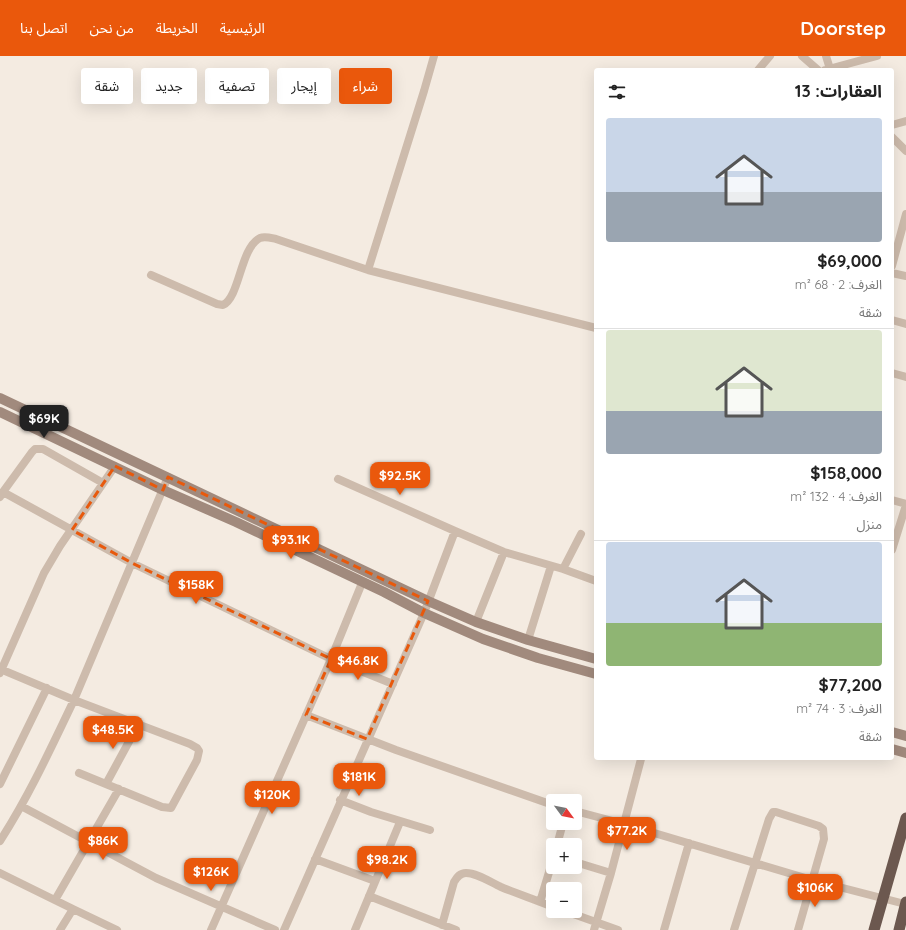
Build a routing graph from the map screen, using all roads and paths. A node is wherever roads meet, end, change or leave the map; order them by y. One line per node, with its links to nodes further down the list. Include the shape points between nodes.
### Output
1 (434, 56): 16 (street)
2 (770, 56): 6 (street)
3 (802, 56): 7 (street)
4 (826, 56): 8 (street)
5 (876, 56): 9 (street)
6 (760, 68)
7 (816, 68)
8 (828, 68)
9 (832, 68)
10 (906, 121): 11 (street)
11 (894, 124)
12 (894, 140): 13 (street)
13 (906, 151)
14 (906, 214): 15 (street)
15 (894, 259)
16 (368, 270): 18 (street, via 265,237 254,244 229,300 223,305); 22 (street)
17 (894, 273): 19 (street)
18 (151, 275)
19 (906, 276)
20 (894, 321): 21 (street)
21 (906, 324)
22 (594, 327)
23 (894, 374): 24 (street)
24 (906, 377)
25 (0, 398): 28 (main road)
26 (0, 412): 27 (main road)
27 (114, 466): 30 (street); 31 (main road)
28 (168, 477): 31 (street); 45 (main road)
29 (338, 479): 36 (street)
30 (103, 482): 32 (street, via 40,448 32,452); 35 (street)
31 (163, 490): 40 (street); 44 (main road)
32 (1, 495): 35 (street)
33 (894, 501): 34 (street)
34 (906, 504): 38 (street)
35 (72, 530): 40 (street); 51 (street, via 44,573)
36 (455, 531): 39 (street); 45 (street)
37 (581, 534): 42 (street)
38 (894, 543)
39 (504, 552): 41 (street); 47 (street)
40 (132, 563): 50 (street); 55 (street)
41 (551, 566): 42 (street); 48 (street)
42 (563, 569): 43 (street)
43 (594, 580)
44 (362, 583): 46 (main road); 50 (street)
45 (428, 601): 46 (street); 47 (main road)
46 (424, 613): 52 (main road, via 490,642); 53 (street)
47 (476, 622): 48 (main road)
48 (528, 640): 49 (main road)
49 (594, 658)
50 (331, 659): 53 (street); 56 (street)
51 (1, 671): 54 (street)
52 (594, 673)
53 (393, 684): 60 (street)
54 (46, 688): 55 (street); 65 (street)
55 (74, 700): 57 (street); 70 (street)
56 (306, 715): 60 (street); 93 (street)
57 (138, 724): 66 (street); 67 (street, via 197,748 199,755 171,808)
58 (894, 733): 59 (main road)
59 (906, 736)
60 (367, 739): 68 (street); 69 (street)
61 (894, 750): 62 (main road)
62 (906, 753)
63 (641, 760): 74 (street)
64 (79, 774): 66 (street)
65 (0, 784)
66 (106, 784): 67 (street)
67 (119, 790): 77 (street)
68 (340, 800): 73 (street); 79 (street)
69 (546, 803)
70 (21, 806): 76 (street); 77 (street)
71 (582, 813): 74 (street)
72 (906, 818): 88 (highway)
73 (400, 822): 75 (street); 86 (street)
74 (624, 824): 78 (street); 83 (street)
75 (430, 830)
76 (0, 841)
77 (88, 842): 89 (street); 93 (street, via 156,878)
78 (689, 843): 80 (street); 106 (street)
79 (315, 859): 86 (street); 102 (street)
80 (755, 863): 85 (street); 85 (street, via 769,819 773,812 776,812 823,829 824,839); 107 (street)
81 (582, 864): 83 (street)
82 (0, 873): 89 (street)
83 (611, 873): 97 (street)
84 (548, 874): 90 (street)
85 (812, 880): 88 (street); 108 (street)
86 (375, 881): 87 (street)
87 (369, 896): 96 (street); 103 (street)
88 (882, 898): 91 (street); 109 (highway)
89 (56, 900): 94 (street)
90 (540, 902): 92 (street); 96 (street, via 478,876 463,873 458,875 454,882)
91 (906, 903): 110 (highway)
92 (546, 904)
93 (221, 907): 100 (street); 101 (street)
94 (73, 909): 98 (street); 99 (street)
95 (579, 918): 97 (street)
96 (442, 925): 104 (street)
97 (595, 926): 105 (street)
98 (60, 930)
99 (117, 930)
100 (211, 930)
101 (275, 930)
102 (284, 930)
103 (355, 930)
104 (456, 930)
105 (618, 930)
106 (664, 930)
107 (734, 930)
108 (798, 930)
109 (874, 930)
110 (899, 930)

